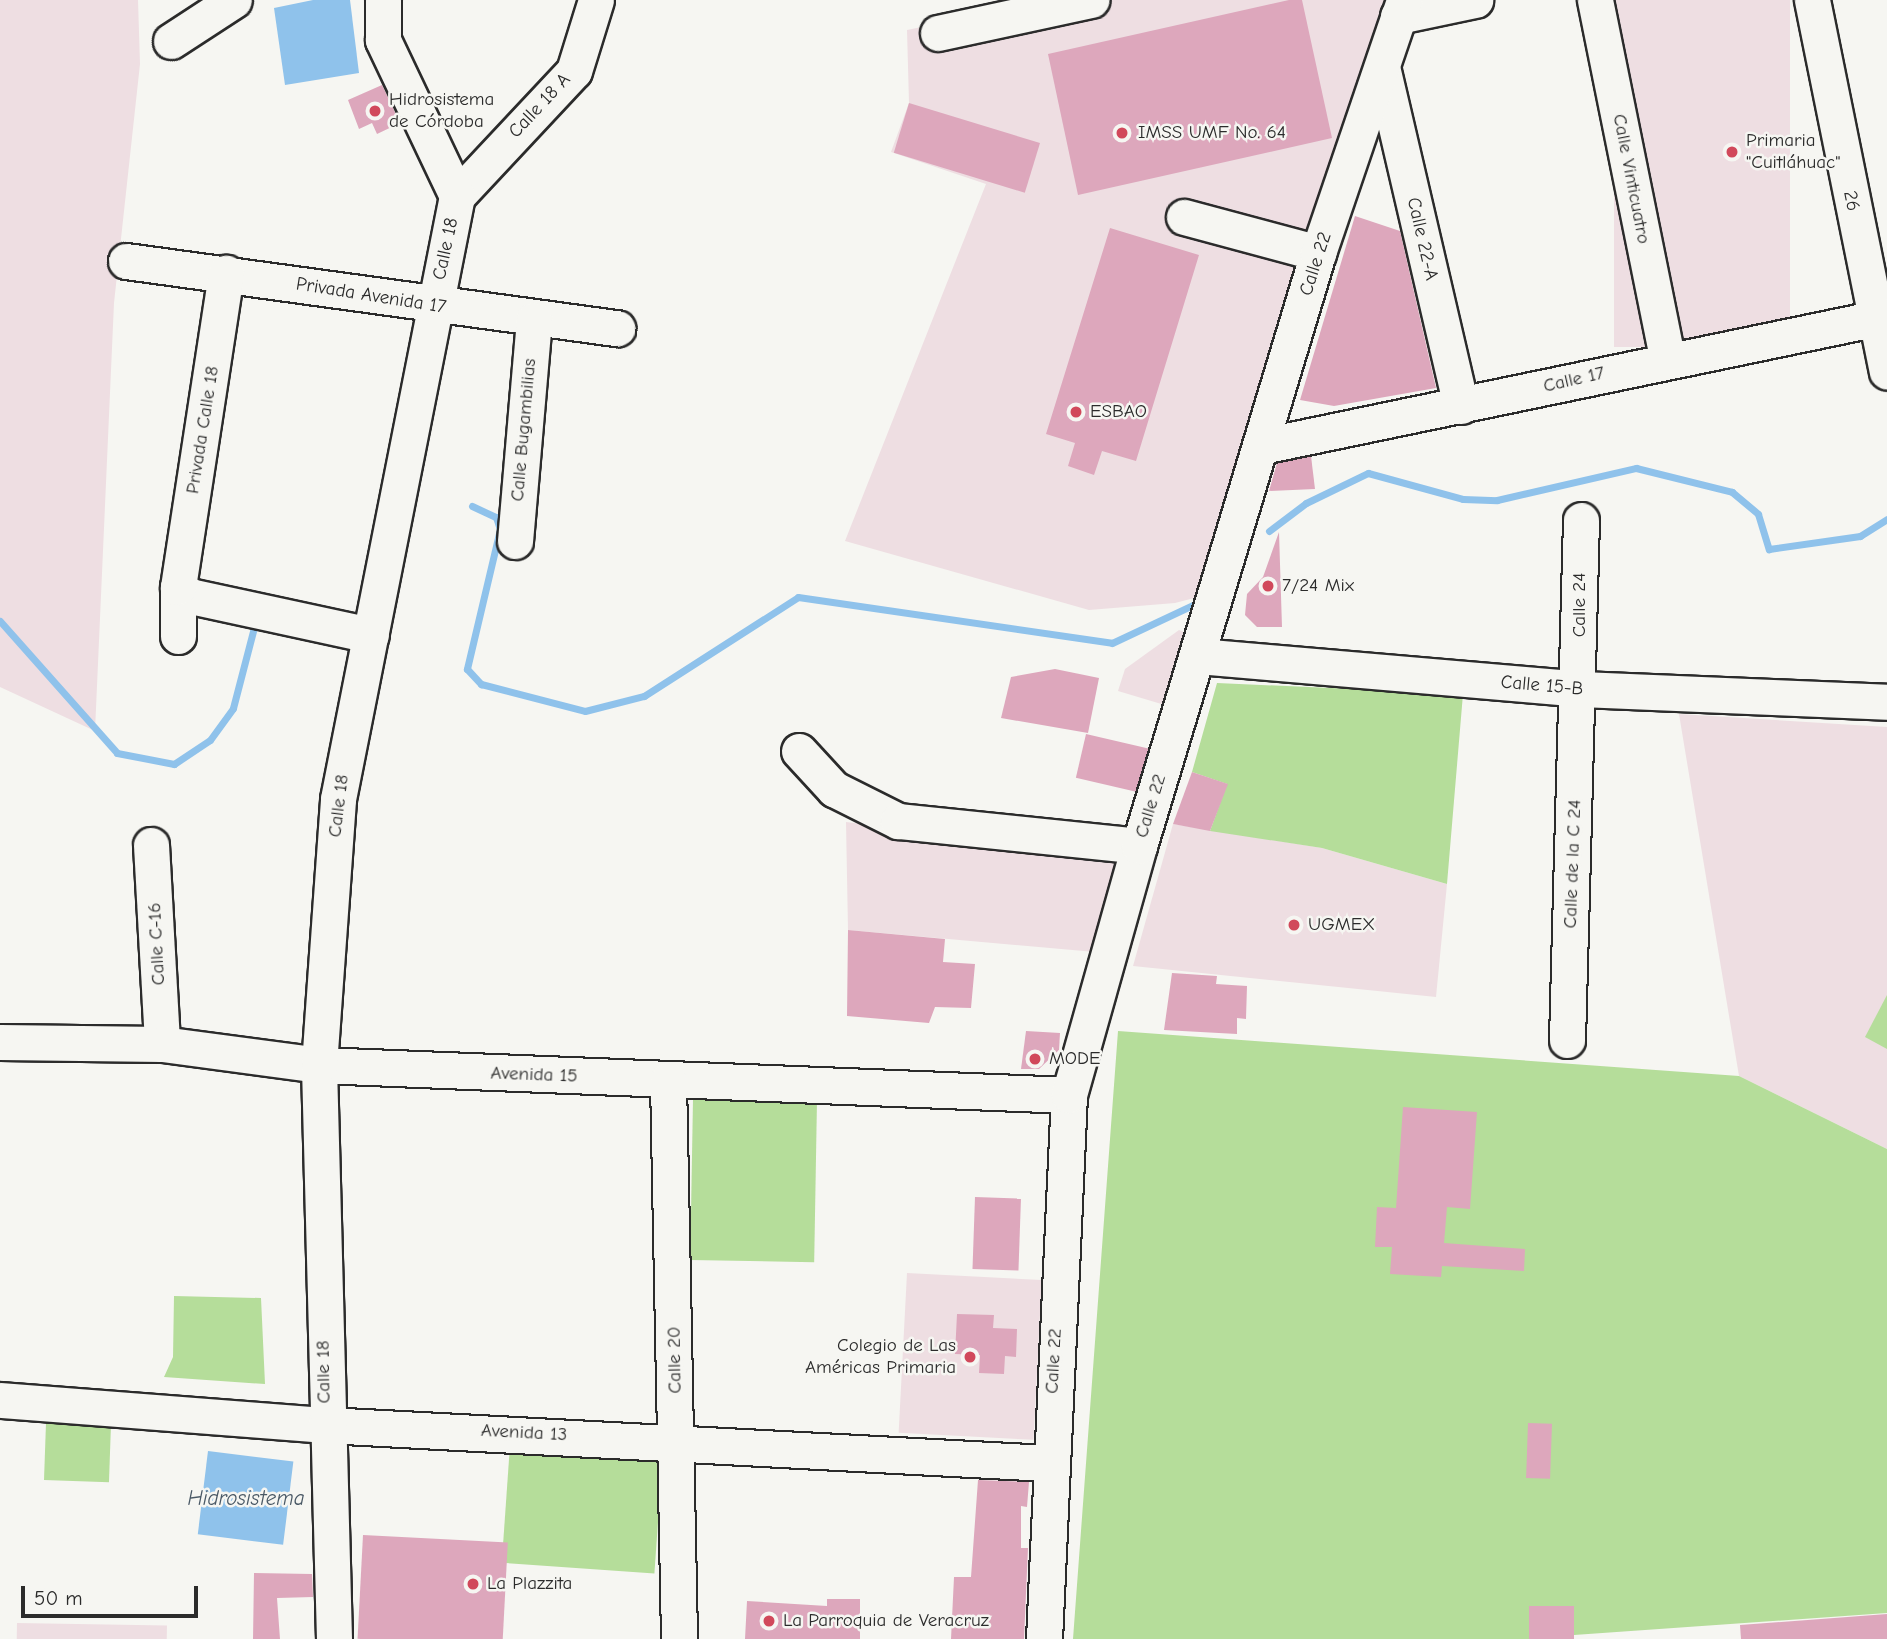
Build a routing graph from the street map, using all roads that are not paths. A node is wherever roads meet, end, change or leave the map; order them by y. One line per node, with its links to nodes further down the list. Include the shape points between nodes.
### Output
1 (234, 0): 10 (street)
2 (383, 0): 12 (street, Calle 18, via 383,40)
3 (596, 0): 12 (street, Calle 18 A, via 573,71)
4 (1091, 0): 9 (street)
5 (1475, 0): 8 (street)
6 (1595, 0): 21 (street, Calle Vinticuatro)
7 (1812, 0): 18 (street, 26)
8 (1401, 8): 11 (street, Calle 22)
9 (938, 33)
10 (171, 41)
11 (1383, 71): 14 (street, Calle 22); 23 (street, Calle 22-A)
12 (457, 196): 17 (street, Calle 18)
13 (1184, 217): 14 (street)
14 (1318, 253): 24 (street, Calle 22)
15 (126, 261): 16 (street, Privada Avenida 17)
16 (226, 273): 17 (street, Privada Avenida 17); 27 (street, Privada Calle 18)
17 (434, 306): 19 (street, Privada Avenida 17); 28 (street, Calle 18)
18 (1881, 318): 21 (street, Calle 17); 22 (street, 26)
19 (534, 320): 20 (street, Privada Avenida 17); 26 (street, Calle Bugambilias)
20 (617, 328)
21 (1667, 358): 23 (street, Calle 17)
22 (1887, 372)
23 (1461, 406): 24 (street, Calle 17)
24 (1262, 446): 30 (street, Calle 22)
25 (1581, 520): 31 (street, Calle 24)
26 (515, 541)
27 (178, 587): 28 (street, via 190,597); 29 (street, Privada Calle 18)
28 (371, 635): 39 (street, Calle 18, via 338,799)
29 (178, 636)
30 (1198, 656): 31 (street, Calle 15-B); 35 (street, Calle 22)
31 (1580, 689): 32 (street, Calle 15-B); 36 (street, Calle de la C 24)
32 (1887, 702)
33 (799, 751): 35 (street, via 834,789 898,821)
34 (151, 845): 38 (street, Calle C-16)
35 (1139, 846): 41 (street, Calle 22)
36 (1567, 1040)
37 (0, 1042): 38 (street, Avenida 15)
38 (163, 1044): 39 (street, Avenida 15)
39 (319, 1065): 40 (street, Avenida 15); 43 (street, Calle 18)
40 (668, 1080): 41 (street, Avenida 15); 44 (street, Calle 20)
41 (1069, 1096): 45 (street, Calle 22)
42 (0, 1400): 43 (street, Avenida 13)
43 (325, 1425): 44 (street, Avenida 13); 46 (street, Calle 18)
44 (677, 1440): 45 (street, Avenida 13); 47 (street, Calle 20)
45 (1048, 1463): 48 (street, Calle 22)
46 (334, 1639)
47 (679, 1639)
48 (1044, 1639)

